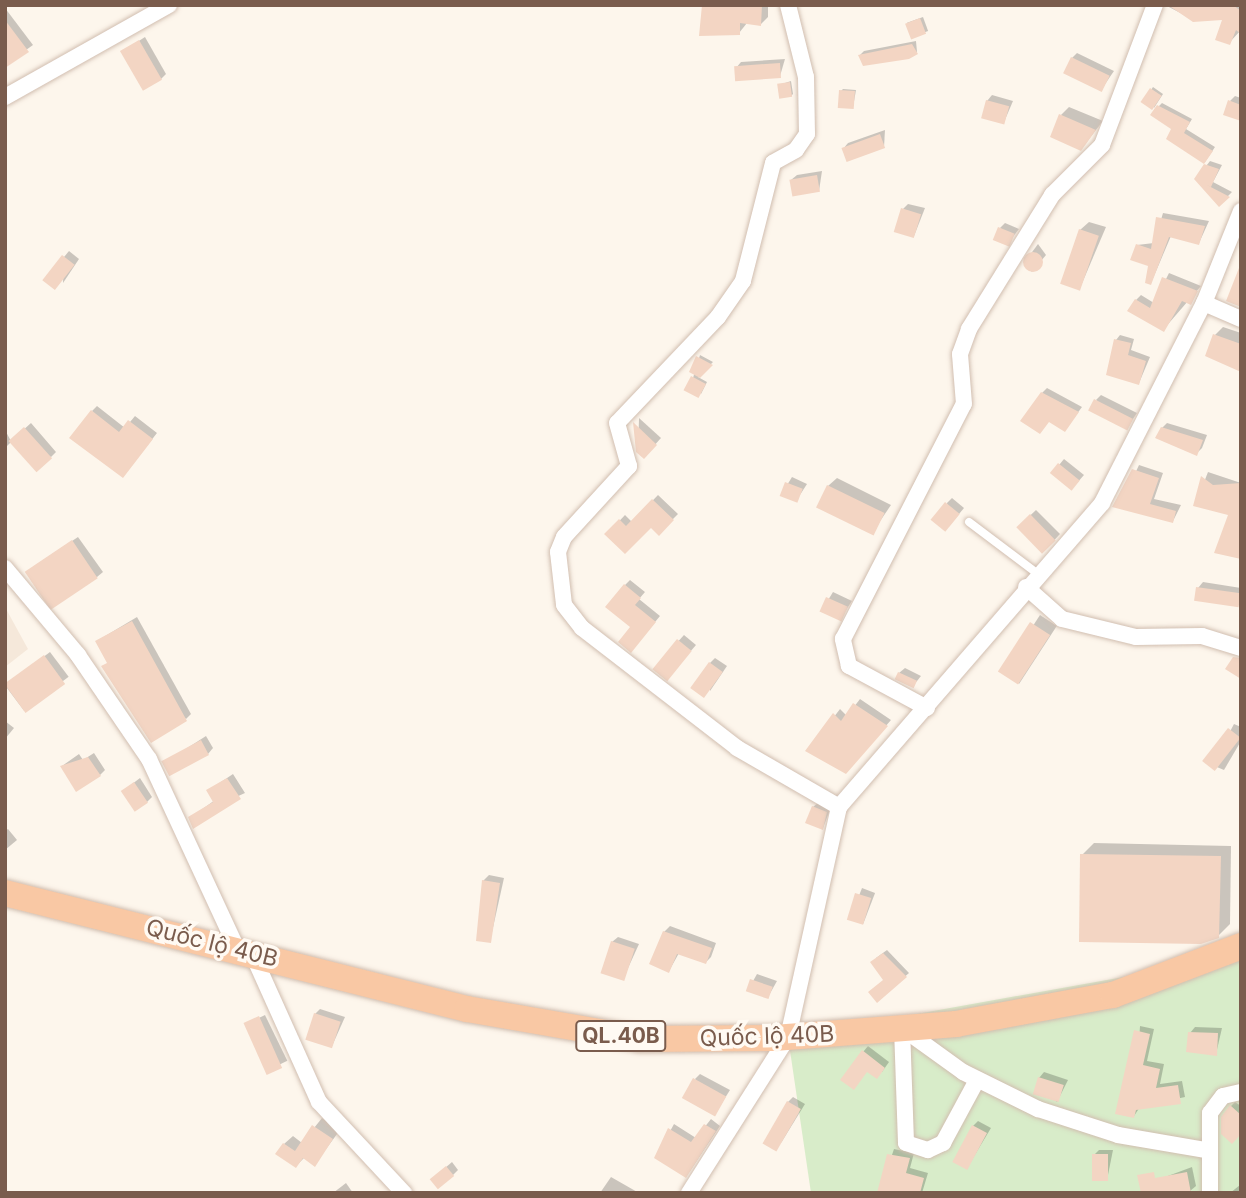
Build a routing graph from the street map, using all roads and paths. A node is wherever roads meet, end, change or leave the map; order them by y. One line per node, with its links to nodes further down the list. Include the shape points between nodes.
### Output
1 (169, 5): 4 (street)
2 (788, 5): 14 (street, via 806,76 807,134 796,150 773,163 743,281 718,317 617,423 629,466 564,537 558,552 564,605 582,628 737,748)
3 (1155, 5): 13 (street, via 1102,145 1052,195 970,329 960,354 964,404 843,639 849,666)
4 (5, 97)
5 (1241, 211): 6 (street)
6 (1204, 303): 7 (street); 10 (street, via 1102,503)
7 (1241, 319)
8 (969, 522): 10 (lane)
9 (5, 568): 17 (street, via 78,655 149,759)
10 (1038, 574): 11 (street)
11 (1027, 587): 12 (street, via 1062,619 1143,638 1202,636); 13 (street)
12 (1241, 648)
13 (927, 708): 14 (street)
14 (839, 807): 19 (street)
15 (5, 893): 17 (highway, Quốc lộ 40B / QL.40B)
16 (1241, 946): 18 (highway, Quốc lộ 40B / QL.40B, via 1114,995)
17 (244, 951): 19 (highway, Quốc lộ 40B / QL.40B, via 467,1010 640,1039); 23 (street, via 319,1102)
18 (902, 1028): 19 (highway, Quốc lộ 40B / QL.40B); 20 (street); 20 (street, via 906,1143 928,1150 943,1143)
19 (788, 1037): 24 (street)
20 (977, 1080): 22 (street, via 1075,1124)
21 (1241, 1092): 22 (street, via 1214,1104)
22 (1205, 1150): 25 (street)
23 (404, 1193)
24 (689, 1193)
25 (1210, 1193)

